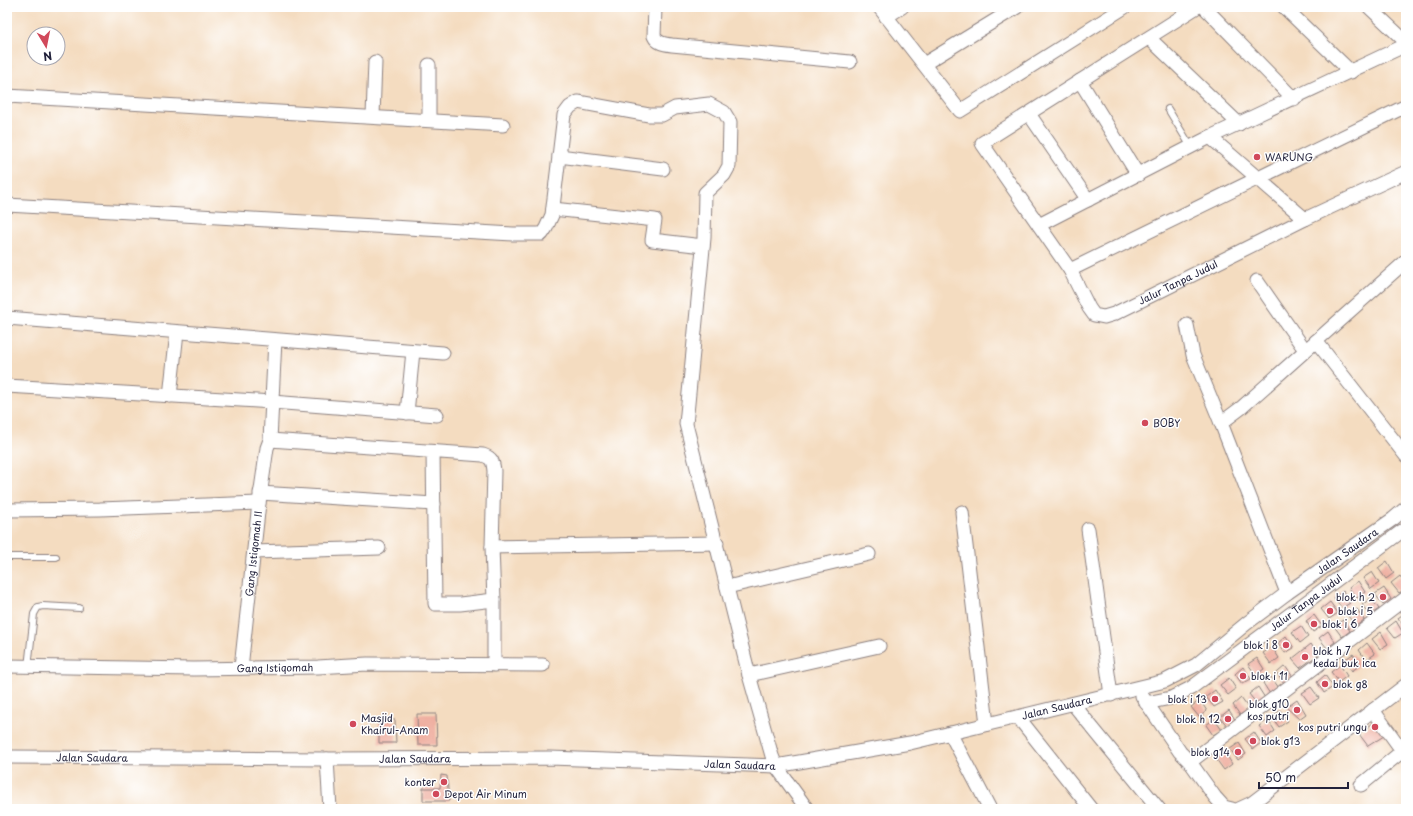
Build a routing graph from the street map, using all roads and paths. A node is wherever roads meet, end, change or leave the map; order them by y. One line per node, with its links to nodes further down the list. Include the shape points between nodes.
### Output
1 (656, 7): 14 (street, via 654,36 661,43)
2 (902, 7): 9 (street)
3 (1125, 7): 15 (street, via 960,111)
4 (1197, 7): 10 (street, Jalur Tanpa Judul)
5 (1204, 7): 20 (street)
6 (1284, 7): 17 (street)
7 (1369, 7): 11 (street)
8 (1011, 8): 15 (street)
9 (882, 12): 15 (street)
10 (1149, 38): 18 (street, Jalur Tanpa Judul); 26 (street)
11 (1406, 42)
12 (1406, 45): 17 (street)
13 (375, 62): 24 (street)
14 (850, 62)
15 (924, 64)
16 (429, 65): 25 (street)
17 (1351, 72): 20 (street)
18 (1080, 81): 23 (street, Jalur Tanpa Judul); 33 (street)
19 (7, 96): 24 (street)
20 (1294, 99): 26 (street)
21 (1406, 106): 34 (street)
22 (1168, 109): 29 (lane)
23 (1029, 114): 35 (street); 39 (street, Jalur Tanpa Judul, via 982,144)
24 (373, 116): 25 (street)
25 (430, 120): 27 (street)
26 (1239, 124): 28 (street)
27 (503, 125)
28 (1210, 137): 29 (street); 34 (street)
29 (1191, 147): 33 (street)
30 (559, 156): 31 (street); 37 (street); 40 (street, via 564,115 578,102 649,115 662,115 675,108 709,104 724,112 730,122 729,166 724,175 705,193)
31 (664, 169)
32 (1406, 172): 38 (street, Jalur Tanpa Judul)
33 (1138, 175): 35 (street)
34 (1258, 179): 38 (street); 42 (street)
35 (1088, 200): 39 (street)
36 (7, 205): 37 (street, via 513,234 542,234)
37 (553, 209): 40 (street, via 655,220 652,240)
38 (1305, 219): 42 (street, Jalur Tanpa Judul, via 1104,317 1094,315)
39 (1040, 226): 42 (street, Jalur Tanpa Judul)
40 (703, 246): 69 (street, via 686,424)
41 (1406, 261): 48 (street)
42 (1070, 270)
43 (1257, 281): 49 (street)
44 (7, 318): 46 (street)
45 (1187, 325): 57 (street, Jalur Tanpa Judul, via 1193,355)
46 (177, 332): 47 (street); 53 (street)
47 (275, 340): 50 (street); 54 (street, Gang Istiqomah II)
48 (1316, 341): 49 (street); 60 (street)
49 (1305, 350): 57 (street)
50 (413, 351): 51 (street); 55 (street)
51 (443, 353)
52 (7, 386): 53 (street)
53 (170, 396): 54 (street)
54 (272, 402): 55 (street); 58 (street, Gang Istiqomah II)
55 (407, 412): 56 (street)
56 (437, 415)
57 (1221, 423): 77 (street, Jalur Tanpa Judul)
58 (270, 440): 59 (street); 61 (street, Gang Istiqomah II)
59 (433, 452): 62 (street); 70 (street, via 483,455 493,462)
60 (1406, 456)
61 (260, 498): 62 (street); 64 (street, via 114,508); 72 (street, Gang Istiqomah II)
62 (434, 504): 79 (street, via 434,604)
63 (1406, 508): 66 (street, Jalan Saudara)
64 (7, 510)
65 (962, 512): 97 (street)
66 (1393, 519): 68 (street); 77 (street, Jalan Saudara)
67 (1088, 529): 92 (street)
68 (1404, 534): 82 (street, Jalur Tanpa Judul)
69 (717, 543): 70 (street); 76 (street)
70 (492, 547): 79 (street)
71 (378, 548): 72 (street)
72 (254, 552): 88 (street, Gang Istiqomah II)
73 (869, 554): 76 (street)
74 (7, 557): 75 (lane)
75 (56, 557)
76 (727, 587): 89 (street)
77 (1287, 593): 81 (street, Jalan Saudara)
78 (1406, 598): 102 (street)
79 (494, 600): 84 (street)
80 (79, 608): 87 (lane, via 38,607 34,614)
81 (1247, 623): 82 (street); 91 (street, Jalan Saudara, via 1196,665 1165,681)
82 (1259, 637): 93 (street, Jalur Tanpa Judul, via 1191,688 1171,698)
83 (879, 646): 89 (street)
84 (494, 665): 85 (street, Gang Istiqomah); 88 (street, Gang Istiqomah, via 367,664)
85 (543, 665)
86 (7, 666): 87 (street, Gang Istiqomah)
87 (28, 667): 88 (street, Gang Istiqomah)
88 (241, 668)
89 (749, 676): 103 (street)
90 (1406, 685): 95 (street)
91 (1136, 689): 92 (street, Jalan Saudara); 93 (street)
92 (1111, 695): 94 (street, Jalan Saudara)
93 (1146, 703): 102 (street, via 1180,752)
94 (1073, 704): 96 (street, Jalan Saudara); 109 (street)
95 (1373, 710): 99 (street); 111 (street, via 1252,803)
96 (1018, 717): 97 (street, Jalan Saudara); 108 (street)
97 (987, 724): 98 (street, Jalan Saudara)
98 (950, 733): 103 (street, Jalan Saudara, via 903,744); 107 (street)
99 (1405, 752): 104 (street)
100 (7, 757): 101 (street, Jalan Saudara)
101 (327, 759): 103 (street, Jalan Saudara, via 550,758); 105 (street)
102 (1190, 762): 110 (street, via 1215,798 1224,807)
103 (776, 766): 106 (street)
104 (1361, 785)
105 (330, 809)
106 (807, 809)
107 (990, 809)
108 (1091, 809)
109 (1159, 809)
110 (1232, 809)
111 (1239, 809)

